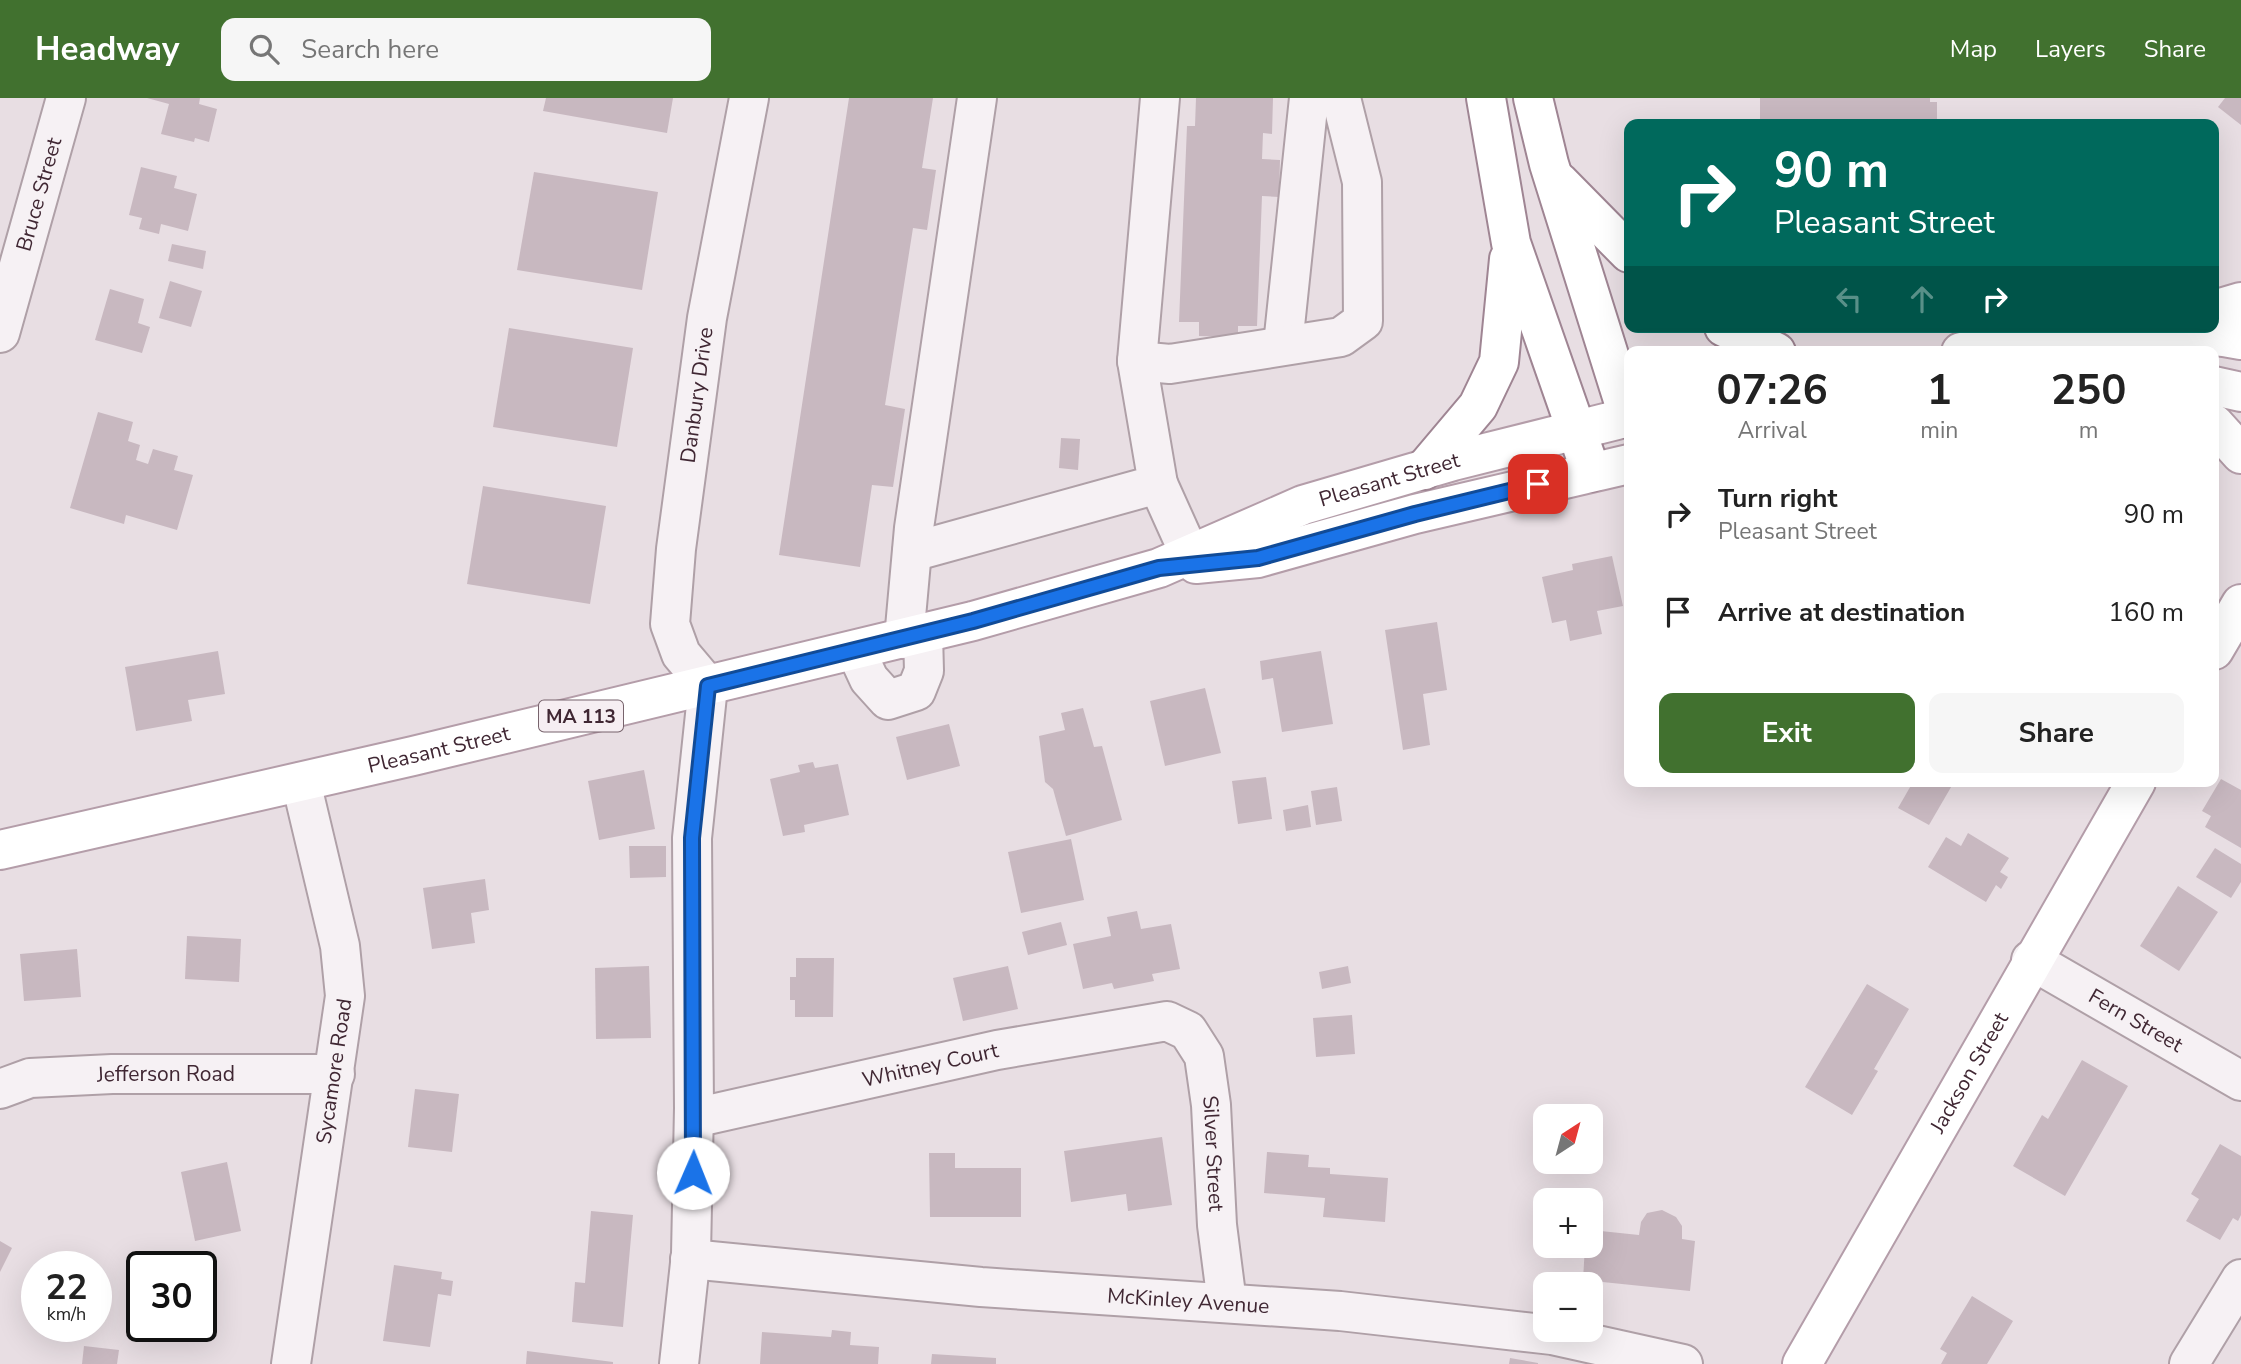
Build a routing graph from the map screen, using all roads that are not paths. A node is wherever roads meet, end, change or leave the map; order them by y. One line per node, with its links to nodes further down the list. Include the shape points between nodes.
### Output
1 (66, 98): 14 (street, Bruce Street)
2 (749, 98): 40 (street, Danbury Drive, via 707,318 670,624 681,654)
3 (977, 98): 34 (street)
4 (1160, 98): 22 (street)
5 (1310, 98): 19 (street)
6 (1341, 98): 19 (street, via 1362,182 1363,321 1341,337)
7 (1486, 98): 10 (main road)
8 (1533, 98): 9 (main road)
9 (1552, 176): 11 (main road); 25 (main road)
10 (1511, 243): 27 (main road); 31 (main road, via 1499,362 1478,406)
11 (1624, 248)
12 (2241, 302): 13 (main road)
13 (2219, 309)
14 (0, 333)
15 (1736, 333): 20 (main road)
16 (2112, 333): 21 (main road)
17 (2132, 333): 18 (main road)
18 (2241, 340)
19 (1283, 345): 22 (street, via 1170,364)
20 (1764, 346)
21 (2000, 346)
22 (1137, 361): 33 (street)
23 (2219, 387): 24 (main road)
24 (2241, 392)
25 (1624, 402)
26 (1624, 419): 27 (main road, Pleasant Street / MA 113)
27 (1576, 430): 31 (main road, Pleasant Street / MA 113); 32 (main road)
28 (2219, 430): 29 (main road)
29 (2241, 454)
30 (1624, 465): 32 (main road, Pleasant Street / MA 113)
31 (1424, 470): 35 (main road, Pleasant Street / MA 113, via 1303,505)
32 (1591, 472): 35 (main road, Pleasant Street / MA 113, via 1258,558)
33 (1158, 484): 34 (street); 35 (street)
34 (912, 552): 37 (street)
35 (1175, 561): 37 (main road, Pleasant Street / MA 113)
36 (2241, 604): 38 (main road)
37 (913, 636): 39 (main road, Pleasant Street / MA 113); 39 (street, via 924,671 916,691 888,700 869,679)
38 (2219, 641)
39 (856, 651): 40 (main road, Pleasant Street / MA 113)
40 (708, 686): 41 (main road, Pleasant Street / MA 113); 49 (street, via 692,838)
41 (301, 782): 43 (main road, Pleasant Street / MA 113); 46 (street, Sycamore Road, via 340,947 345,996)
42 (2133, 787): 44 (main road, Jackson Street)
43 (0, 850)
44 (2031, 960): 47 (street, Fern Street); 56 (main road, Jackson Street)
45 (1167, 1021): 49 (street, Whitney Court, via 997,1050); 52 (street, Silver Street, via 1188,1031 1204,1056)
46 (335, 1074): 48 (street, Jefferson Road, via 112,1074 30,1078); 53 (street, Sycamore Road)
47 (2241, 1081)
48 (0, 1089)
49 (694, 1118): 50 (street)
50 (690, 1259): 52 (street, McKinley Avenue, via 981,1287); 54 (street)
51 (2241, 1279): 57 (street)
52 (1227, 1303): 55 (street, McKinley Avenue, via 1552,1335)
53 (291, 1364)
54 (678, 1364)
55 (1683, 1364)
56 (1802, 1364)
57 (2189, 1364)

